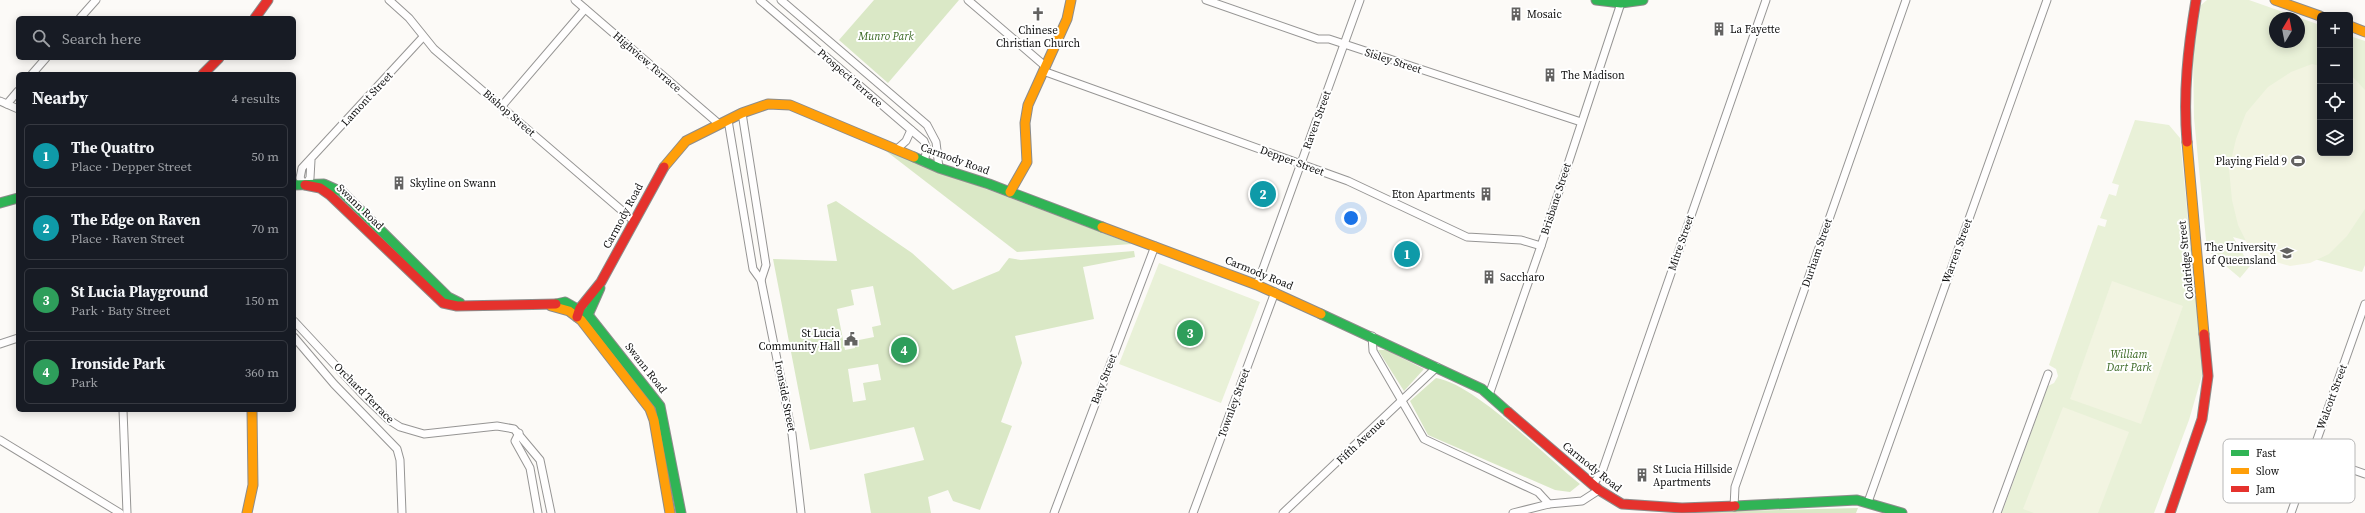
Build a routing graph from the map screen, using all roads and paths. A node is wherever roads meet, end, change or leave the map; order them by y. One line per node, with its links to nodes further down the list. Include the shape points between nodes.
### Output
1 (96, 0): 20 (street)
2 (268, 0): 21 (street)
3 (389, 0): 24 (street, Bishop Street)
4 (760, 0): 39 (street, Prospect Terrace)
5 (781, 0): 43 (street, Prospect Terrace, via 927,124 936,142)
6 (968, 0): 28 (street)
7 (1071, 0): 28 (street, via 1067,19)
8 (1206, 0): 25 (street, Sisley Street, via 1318,39 1329,39)
9 (1360, 0): 25 (street, Raven Street)
10 (1596, 0): 18 (street)
11 (1643, 0): 18 (street)
12 (1766, 0): 75 (street, Mitre Street)
13 (1906, 0): 79 (street, Durham Street, via 1735,487)
14 (2047, 0): 76 (street, Warren Street)
15 (2196, 0): 95 (street, Coldridge Street, via 2186,62 2185,119 2208,376 2202,419)
16 (2275, 0): 19 (street)
17 (581, 3): 33 (street); 38 (street, Highview Terrace)
18 (1621, 3): 37 (street, Brisbane Street)
19 (2317, 15)
20 (82, 16)
21 (256, 16)
22 (2353, 27): 23 (street)
23 (2365, 32)
24 (423, 37): 33 (street, Bishop Street); 45 (street, Lamont Street, via 301,171 300,178)
25 (1344, 44): 37 (street, Sisley Street); 42 (street, Raven Street)
26 (44, 60): 29 (street)
27 (217, 60): 30 (street)
28 (1044, 69): 42 (street, Depper Street); 46 (street, via 1025,116 1027,162)
29 (34, 72)
30 (205, 72)
31 (16, 93): 32 (street)
32 (4, 103): 34 (street)
33 (501, 107): 49 (street, Bishop Street)
34 (16, 108)
35 (742, 113): 36 (street, Carmody Road); 40 (street, Carmody Road, via 768,104 790,105); 52 (street, Ironside Street, via 766,265)
36 (728, 120): 38 (street, Carmody Road); 52 (street, Ironside Street, via 753,269)
37 (1581, 122): 51 (street, Brisbane Street)
38 (719, 124): 49 (street, Carmody Road, via 686,141 673,152)
39 (911, 130): 40 (street, via 906,141); 41 (street, Prospect Terrace, via 926,144)
40 (897, 150): 41 (street, Carmody Road)
41 (924, 162): 43 (street, Carmody Road)
42 (1301, 164): 51 (street, Depper Street, via 1348,181 1467,237 1521,240); 54 (street, Raven Street)
43 (939, 168): 46 (street, Carmody Road)
44 (296, 185): 45 (street, Swann Road)
45 (305, 185): 57 (street, Swann Road, via 324,184 342,192 455,302 470,305 547,305)
46 (1010, 192): 50 (street, Carmody Road)
47 (16, 199): 48 (street)
48 (0, 203)
49 (634, 221): 53 (street, Carmody Road)
50 (1155, 246): 54 (street, Carmody Road); 89 (street, Baty Street)
51 (1541, 246): 66 (street, Brisbane Street)
52 (761, 280): 88 (street, Ironside Street, via 791,427)
53 (601, 282): 57 (street, Carmody Road); 58 (street, Carmody Road)
54 (1257, 285): 55 (street, Carmody Road)
55 (1275, 292): 60 (street, Carmody Road); 90 (street, Townley Street)
56 (2365, 304): 71 (street, Walcott Street)
57 (578, 312): 58 (street); 86 (street, Swann Road, via 650,409)
58 (588, 315): 87 (street, Swann Road, via 660,406)
59 (296, 323): 70 (street, Orchard Terrace, via 364,396 400,427 424,434 500,426 512,428)
60 (1372, 336): 64 (street, Carmody Road); 67 (street, via 1373,351)
61 (16, 339): 63 (street)
62 (296, 340): 83 (street, Orchard Terrace, via 398,452)
63 (0, 344)
64 (1437, 367): 66 (street, Carmody Road); 67 (street, Fifth Avenue)
65 (2048, 374): 94 (street)
66 (1488, 395): 75 (street, Carmody Road)
67 (1404, 401): 78 (street, via 1424,439 1538,492); 91 (street, Fifth Avenue)
68 (123, 412): 81 (street)
69 (252, 412): 82 (street, via 253,485)
70 (519, 433): 84 (street, via 515,441 530,468); 85 (street, Orchard Terrace, via 542,464)
71 (2317, 439)
72 (0, 440): 80 (street)
73 (2355, 470): 74 (street)
74 (2365, 474)
75 (1596, 487): 78 (street, via 1582,501); 79 (street, Carmody Road, via 1616,502 1630,506)
76 (1868, 502): 79 (street, Carmody Road, via 1843,500); 93 (street, Carmody Road)
77 (2294, 503): 96 (street, Walcott Street)
78 (1549, 504): 92 (street)
79 (1734, 506)
80 (120, 513)
81 (127, 513)
82 (247, 513)
83 (402, 513)
84 (538, 513)
85 (551, 513)
86 (670, 513)
87 (681, 513)
88 (801, 513)
89 (1054, 513)
90 (1193, 513)
91 (1283, 513)
92 (1513, 513)
93 (1902, 513)
94 (1997, 513)
95 (2170, 513)
96 (2291, 513)

